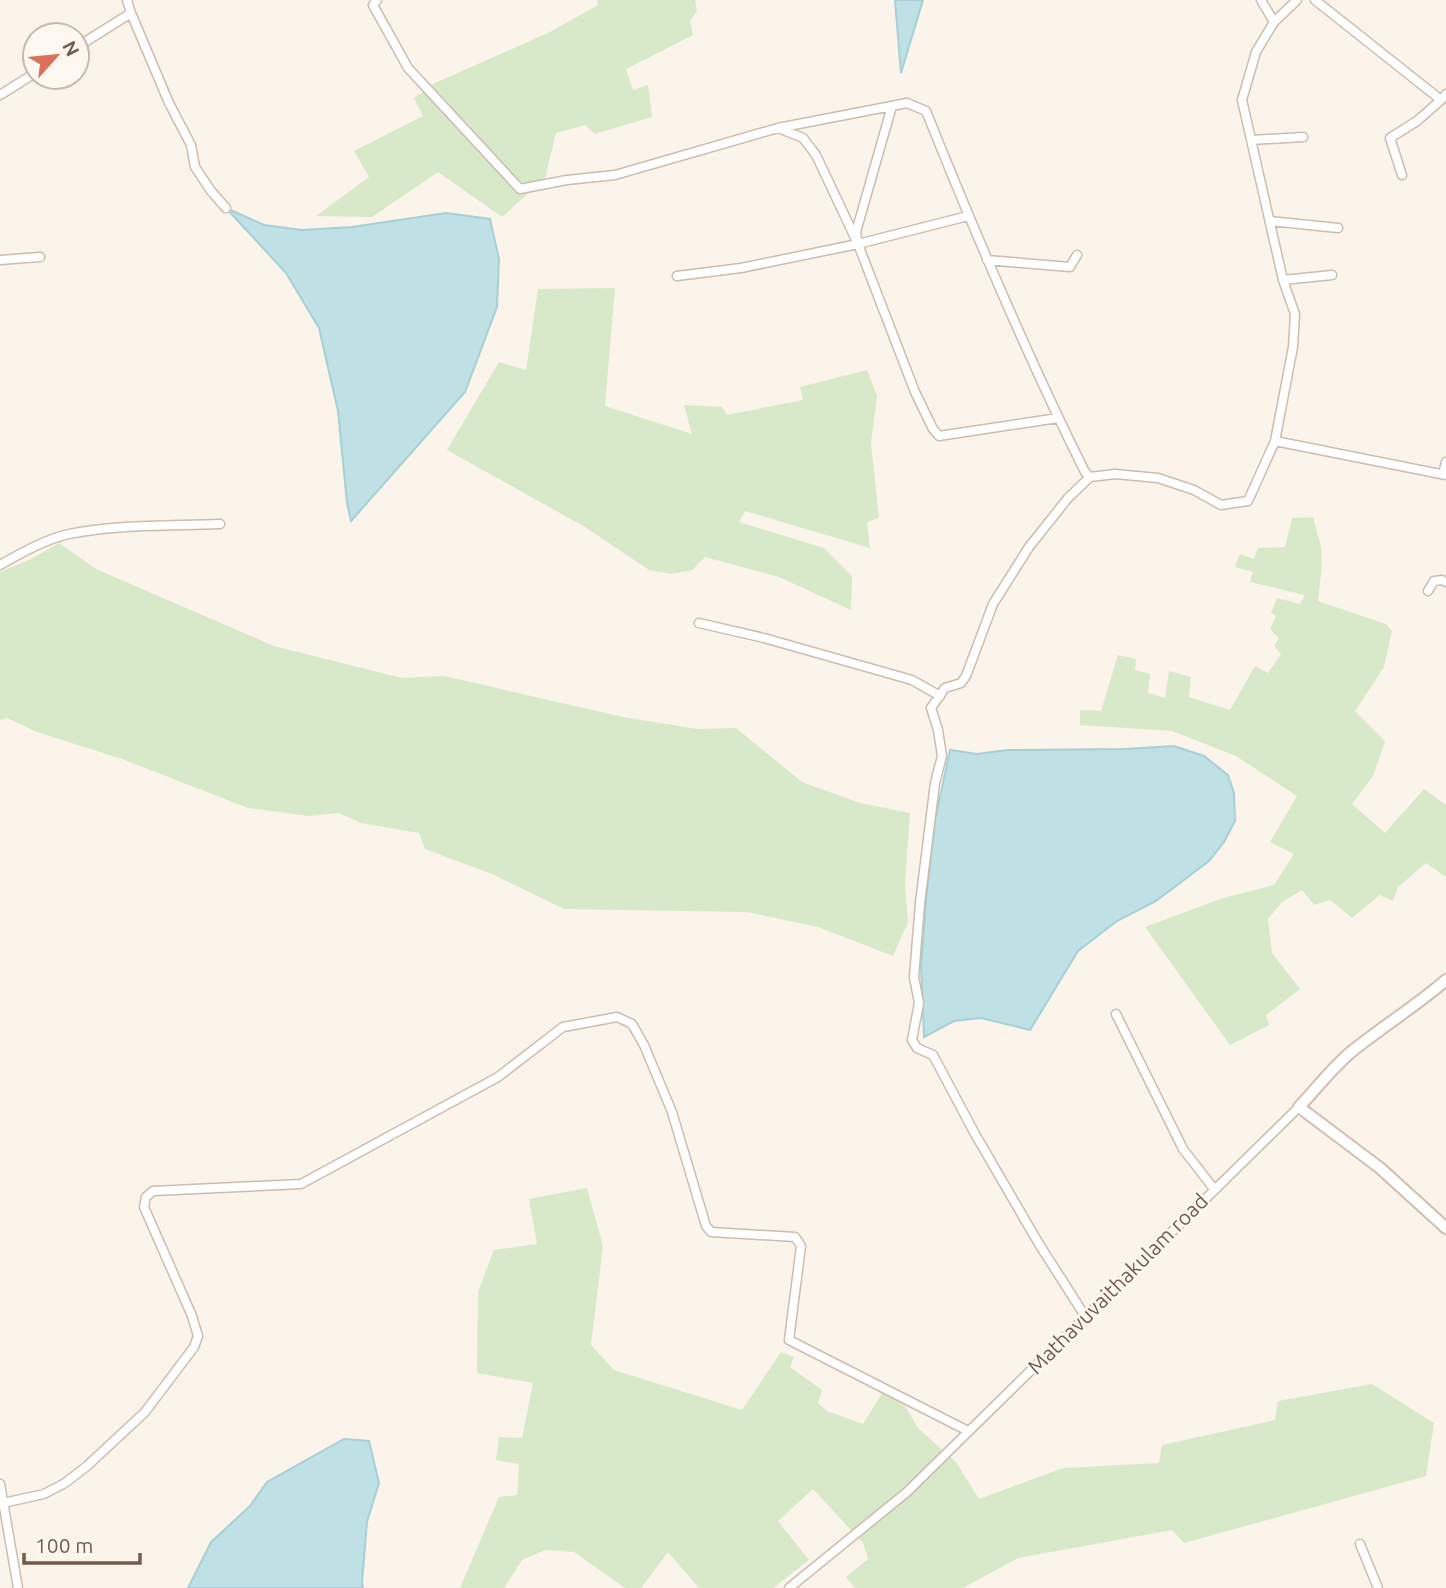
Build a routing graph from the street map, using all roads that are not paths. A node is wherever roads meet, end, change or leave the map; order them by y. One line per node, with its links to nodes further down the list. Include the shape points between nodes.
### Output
1 (127, 0): 6 (street)
2 (377, 0): 13 (street, via 373,5 408,68 520,189 615,175)
3 (1261, 0): 7 (street)
4 (1297, 0): 7 (street)
5 (1315, 0): 11 (street)
6 (131, 13): 8 (street); 17 (street, via 191,145 195,167)
7 (1273, 22): 15 (street, via 1256,52 1242,100)
8 (91, 38)
9 (21, 82): 10 (street)
10 (0, 95)
11 (1443, 97): 16 (street, via 1390,138)
12 (892, 106): 13 (street); 18 (street, via 907,103 926,111); 21 (street, via 856,232)
13 (778, 128): 21 (street, via 803,138 816,155)
14 (1303, 137): 15 (street)
15 (1251, 140): 19 (street)
16 (1402, 176)
17 (226, 208)
18 (968, 216): 21 (street); 25 (street)
19 (1270, 221): 20 (street); 28 (street)
20 (1338, 228)
21 (858, 244): 27 (street); 29 (street, via 915,392 939,436)
22 (1077, 255): 25 (street, via 1070,267)
23 (40, 257): 24 (street)
24 (0, 260)
25 (987, 260): 29 (street)
26 (1332, 275): 28 (street)
27 (677, 276)
28 (1283, 280): 30 (street, via 1295,314)
29 (1058, 418): 33 (street)
30 (1275, 441): 32 (street); 33 (street, via 1248,501 1221,505 1158,478)
31 (1446, 462): 32 (street)
32 (1445, 475)
33 (1090, 477): 39 (street, via 1029,547 993,604 966,676)
34 (220, 524): 35 (street, via 109,528 66,535)
35 (0, 565)
36 (1446, 582): 37 (street, via 1434,581)
37 (1428, 591)
38 (699, 623): 39 (street, via 912,680)
39 (940, 696): 45 (street, via 931,708 942,757 920,903 914,977 919,1003 912,1040 917,1048 933,1055 981,1145)
40 (1446, 980): 42 (street, Mathavuvaithakulam road, via 1348,1055)
41 (1116, 1014): 43 (street, via 1183,1149)
42 (1299, 1107): 43 (street, Mathavuvaithakulam road); 44 (street, via 1380,1168)
43 (1214, 1189): 45 (street, Mathavuvaithakulam road)
44 (1446, 1228)
45 (1085, 1317): 46 (street, Mathavuvaithakulam road)
46 (968, 1431): 48 (street, via 789,1340 801,1245 795,1237 711,1232 706,1226 672,1112 644,1045 632,1024 617,1017 563,1027 498,1077 301,1184 153,1191 144,1207 192,1316 198,1336 194,1347 145,1412 87,1466 44,1494); 51 (street, Mathavuvaithakulam road, via 907,1492)
47 (0, 1484): 48 (street)
48 (4, 1503): 50 (street)
49 (1360, 1544): 52 (street)
50 (18, 1588)
51 (789, 1588)
52 (1378, 1588)

